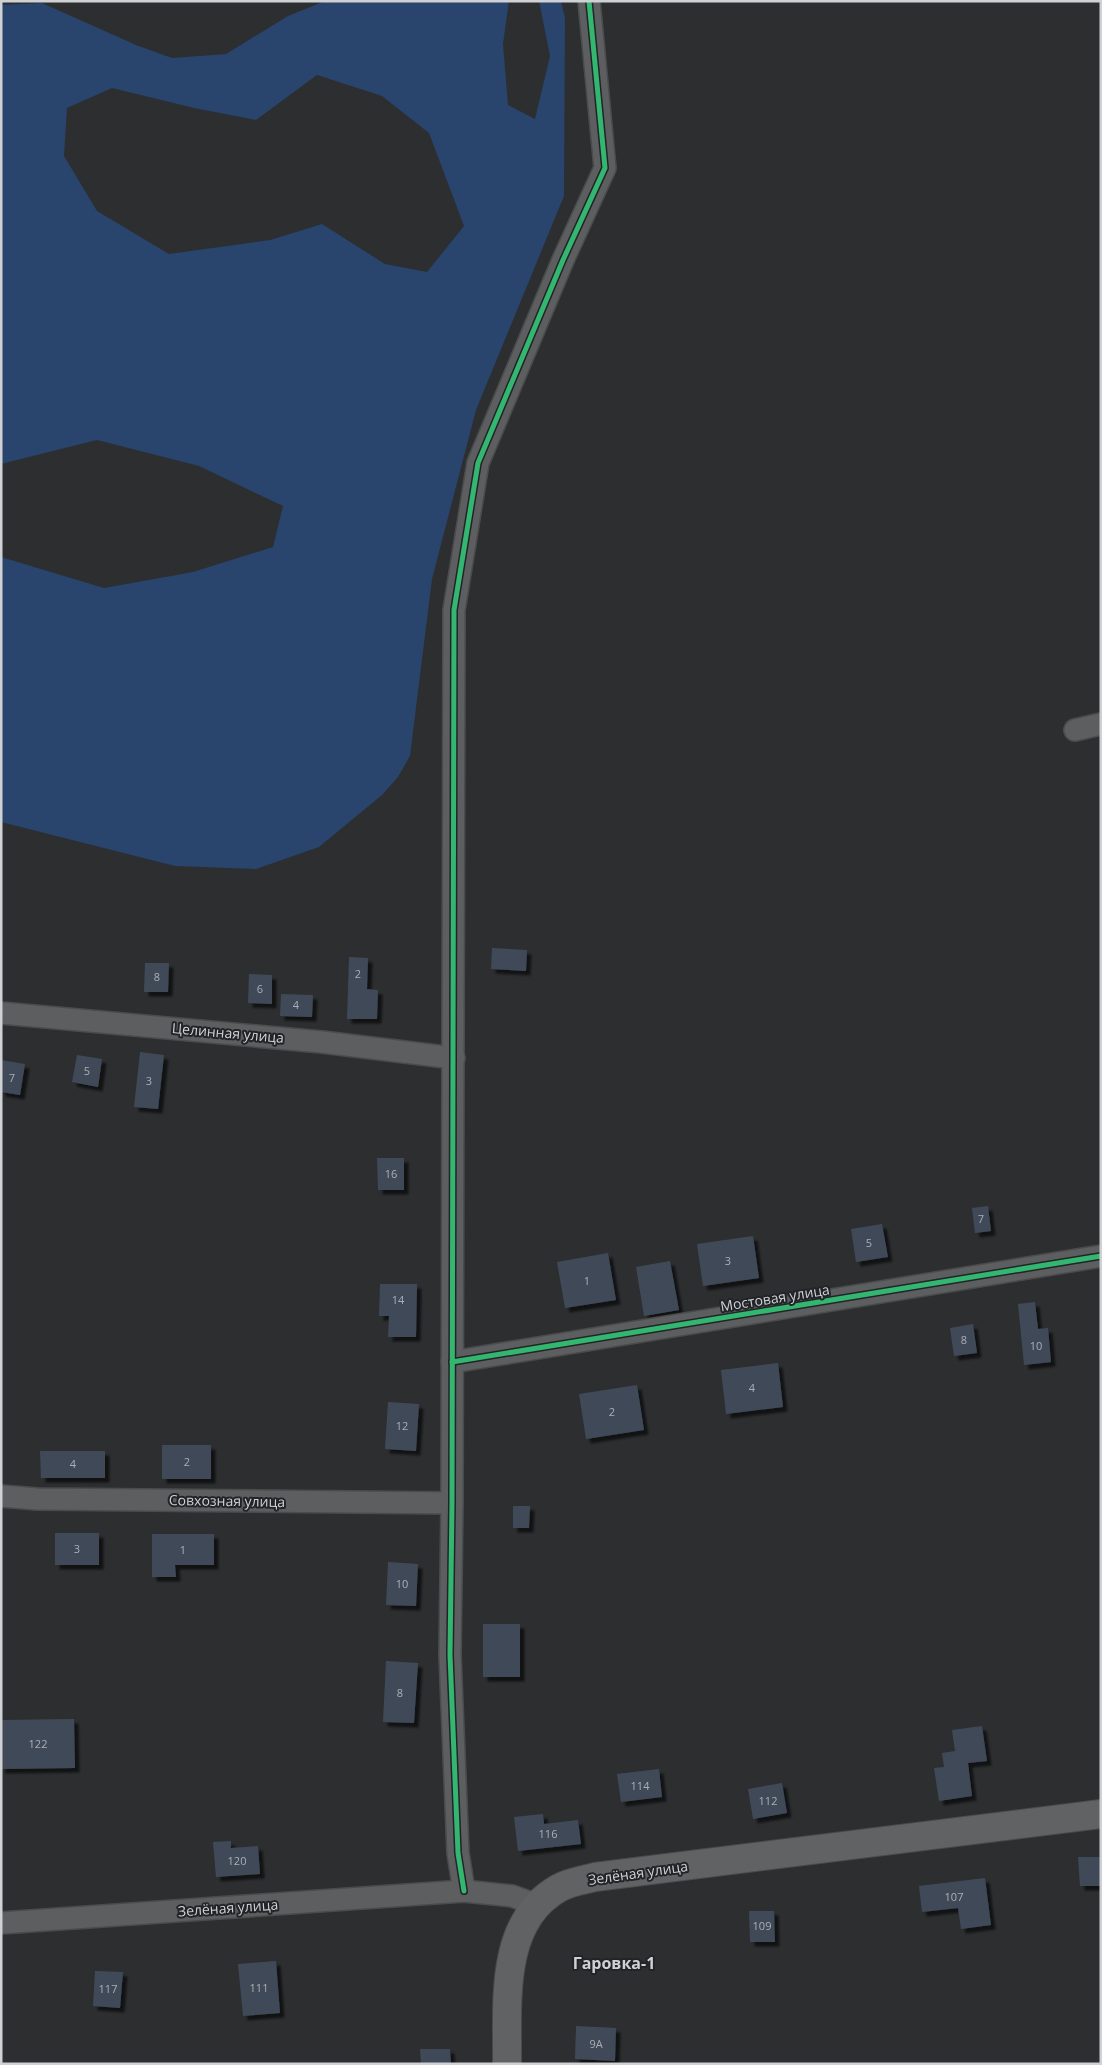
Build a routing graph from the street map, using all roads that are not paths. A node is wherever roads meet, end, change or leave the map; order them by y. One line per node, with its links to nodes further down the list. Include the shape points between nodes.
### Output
1 (589, 1): 5 (street, via 604,168 478,464 454,610)
2 (1101, 724): 3 (street)
3 (1075, 730)
4 (1, 1013): 5 (street, Целинная улица, via 312,1041)
5 (454, 1058): 7 (street)
6 (1101, 1256): 7 (street, Мостовая улица)
7 (452, 1362): 9 (street)
8 (1, 1496): 9 (street, Совхозная улица)
9 (452, 1503): 11 (street, via 450,1655 453,1752 458,1853)
10 (1101, 1814): 12 (main road, Зелёная улица, via 595,1877 559,1887)
11 (464, 1891): 12 (street, Зелёная улица, via 512,1896); 13 (street, Зелёная улица)
12 (537, 1905): 14 (main road, via 522,1927 512,1954)
13 (1, 1924)
14 (507, 2064)

